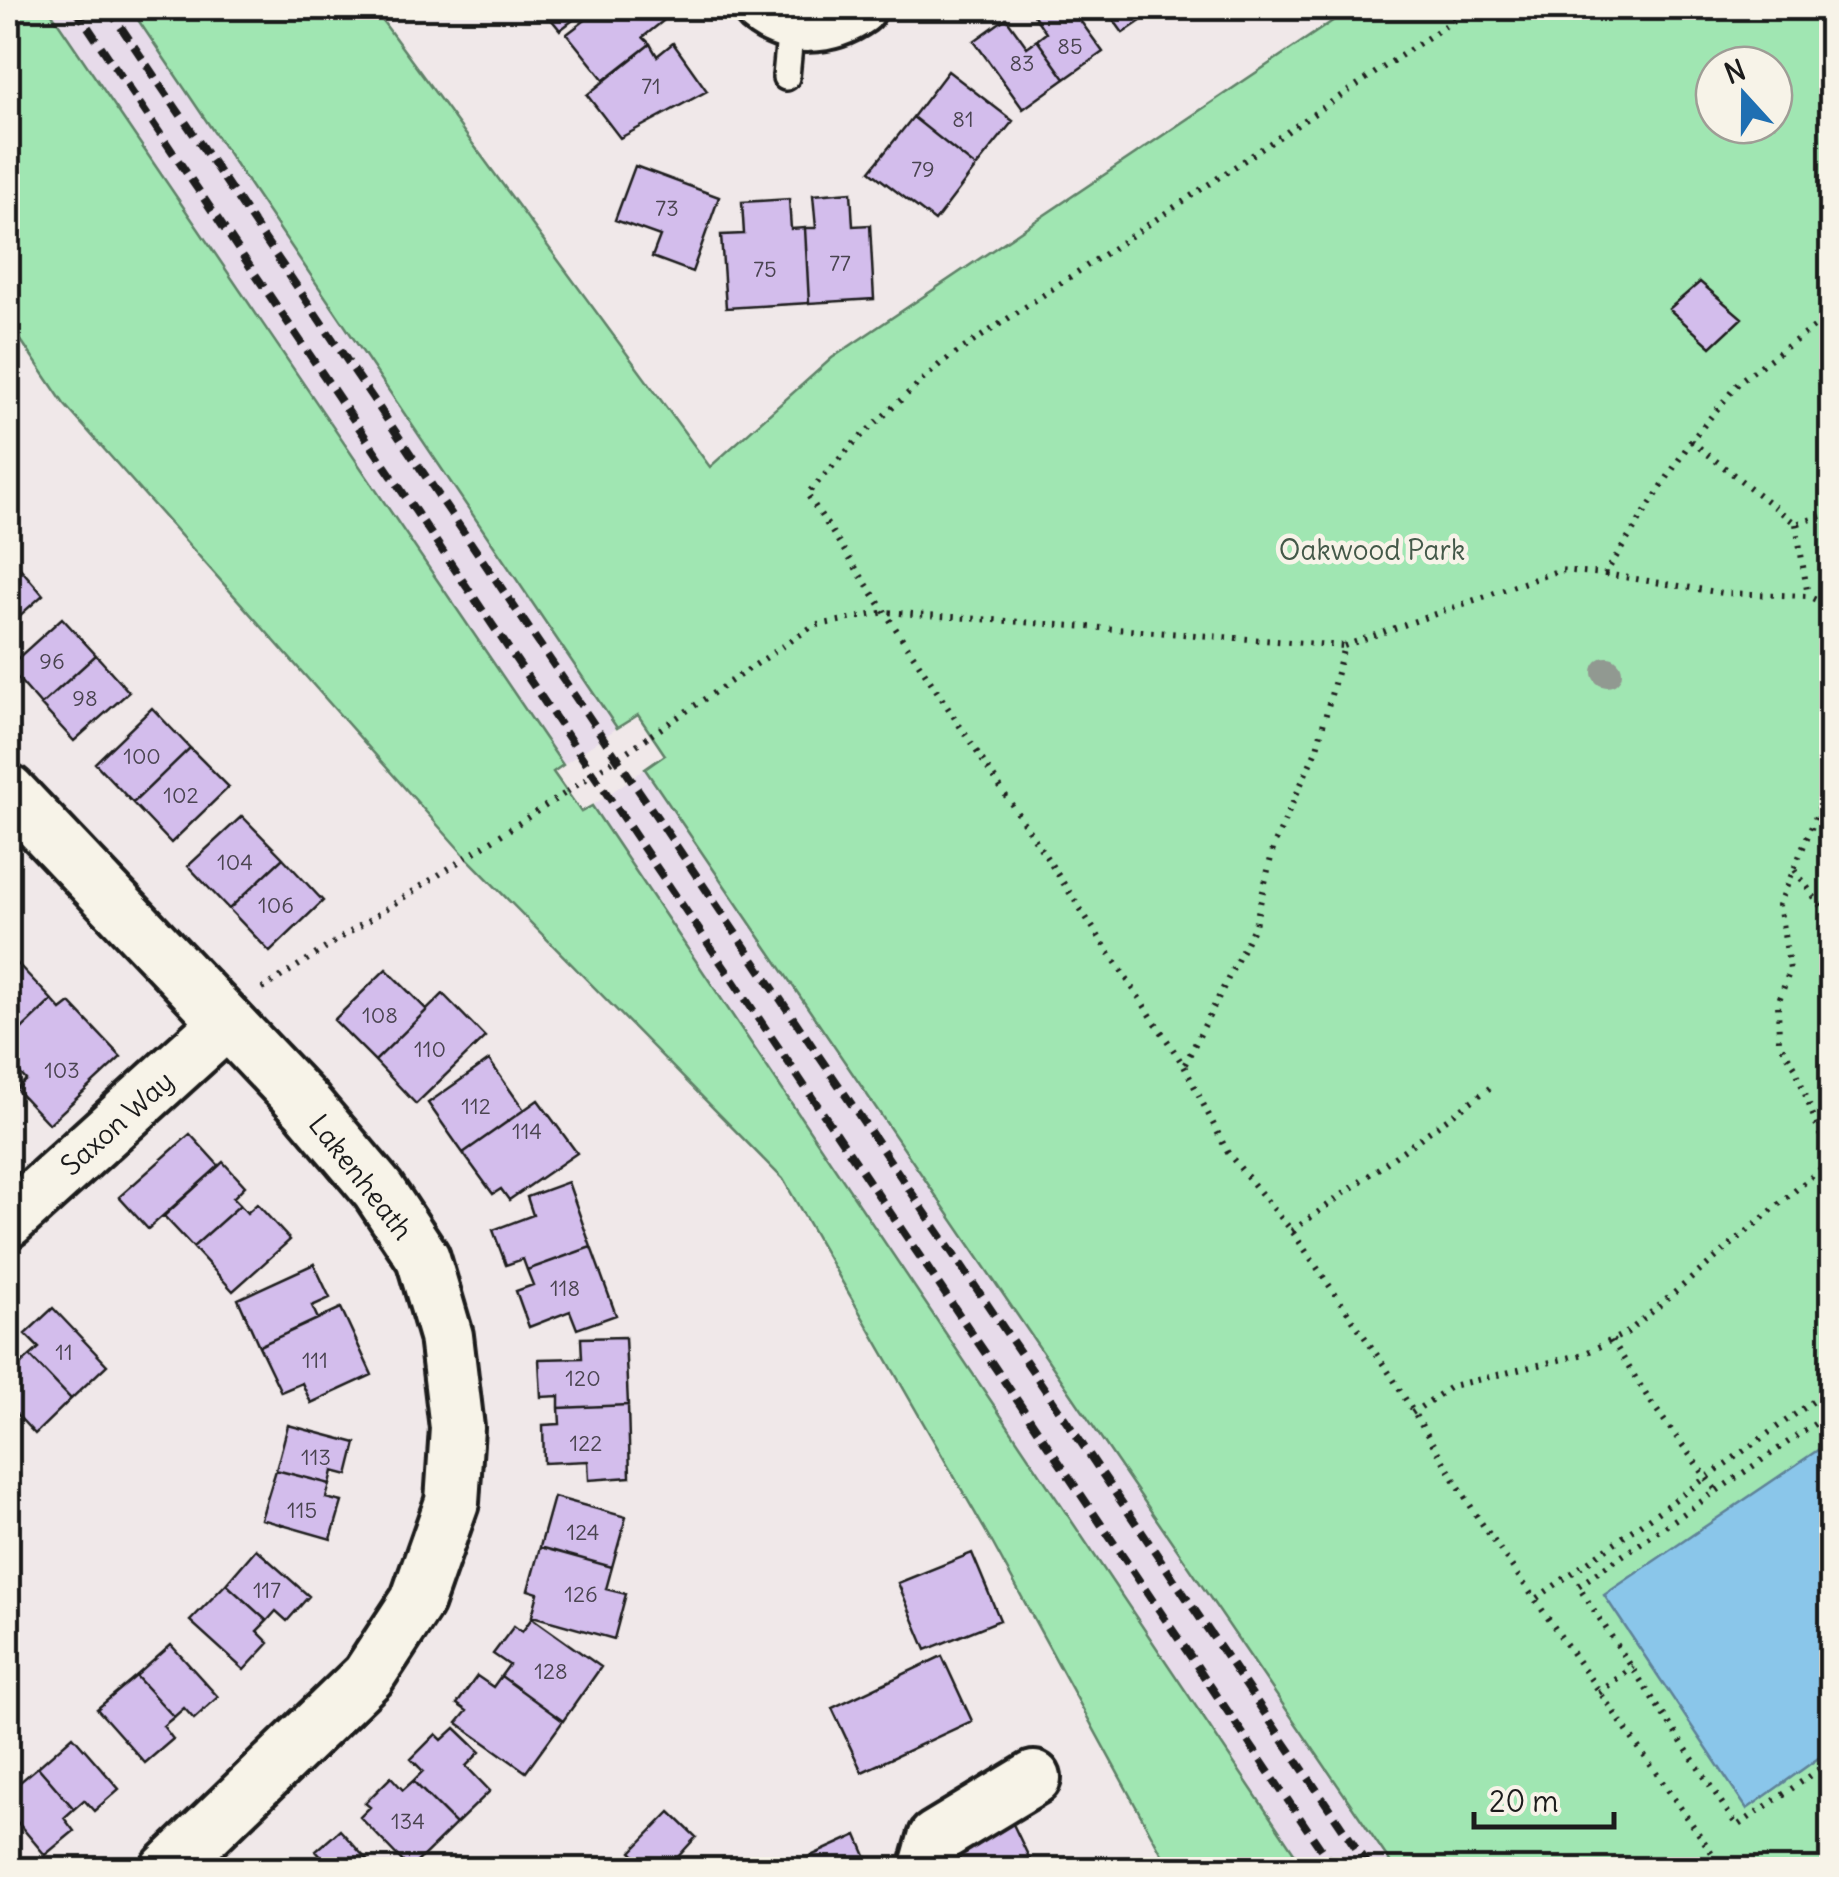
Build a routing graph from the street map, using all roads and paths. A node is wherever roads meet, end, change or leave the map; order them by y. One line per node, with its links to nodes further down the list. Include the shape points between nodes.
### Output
1 (860, 8): 3 (street, via 825,22)
2 (1472, 8): 12 (path, via 940,364 856,441 807,494)
3 (775, 16): 4 (lane)
4 (786, 77)
5 (1832, 314): 6 (path, via 1741,380)
6 (1692, 440): 8 (path); 9 (path)
7 (1832, 513): 8 (path)
8 (1796, 524): 10 (path)
9 (1605, 574): 10 (path, via 1722,593); 13 (path, via 1560,570)
10 (1808, 596): 11 (path)
11 (1832, 608)
12 (886, 612): 13 (path); 18 (path, bridge, via 813,626 300,960); 19 (path)
13 (1344, 646): 19 (path, via 1318,748 1274,845 1255,925)
14 (1832, 778): 16 (path)
15 (8, 791): 18 (street, Lakenheath)
16 (1794, 869): 17 (path); 23 (path, via 1779,905 1790,970 1778,1004 1779,1042 1830,1161)
17 (1832, 922)
18 (225, 1024): 21 (street, Saxon Way); 34 (street, Lakenheath, via 378,1190 423,1258 446,1336 456,1446 452,1502 417,1601 368,1676)
19 (1184, 1066): 22 (path, via 1228,1153)
20 (1492, 1088): 22 (path)
21 (8, 1221)
22 (1292, 1231): 26 (path)
23 (1612, 1340): 26 (path, via 1584,1354 1452,1386); 27 (path)
24 (1832, 1388): 27 (path)
25 (1832, 1412): 28 (path)
26 (1412, 1413): 29 (path)
27 (1704, 1475): 28 (path); 29 (path)
28 (1717, 1492): 30 (path, via 1578,1586)
29 (1537, 1598): 31 (path)
30 (1633, 1666): 31 (path); 32 (path, via 1737,1826)
31 (1599, 1693): 36 (path)
32 (1832, 1762)
33 (1034, 1778): 35 (street, via 936,1838)
34 (167, 1870)
35 (926, 1870)
36 (1724, 1870)

